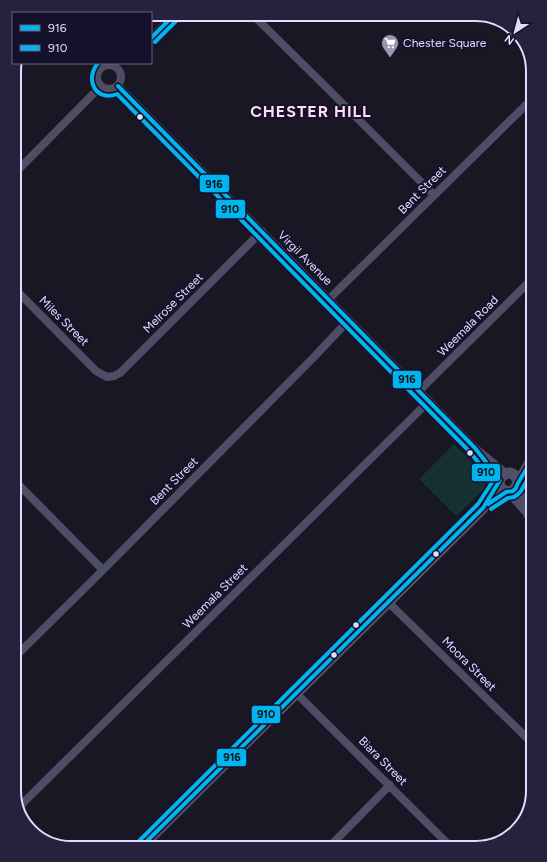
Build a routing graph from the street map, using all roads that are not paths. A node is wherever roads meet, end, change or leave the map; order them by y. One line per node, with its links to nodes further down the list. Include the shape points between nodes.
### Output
1 (168, 21): 3 (street)
2 (259, 21): 11 (street)
3 (152, 37)
4 (124, 64): 6 (street)
5 (98, 66): 6 (street, via 108,65); 7 (street, via 97,79)
6 (118, 69): 8 (street, via 122,75)
7 (101, 86): 8 (street, via 112,89); 10 (street)
8 (118, 86): 12 (street, Virgil Avenue)
9 (526, 105): 11 (street, Bent Street)
10 (21, 167)
11 (434, 195): 15 (street, Bent Street)
12 (262, 231): 15 (street, Virgil Avenue); 17 (street, Melrose Street, via 120,373 107,378)
13 (526, 285): 18 (street, Weemala Road)
14 (21, 295): 17 (street, Miles Street)
15 (329, 299): 16 (street, Virgil Avenue)
16 (349, 320): 18 (street, Virgil Avenue); 29 (street, Bent Street)
17 (96, 371)
18 (419, 390): 19 (street, Virgil Avenue)
19 (429, 401): 22 (street, Virgil Avenue); 35 (street, Weemala Street)
20 (526, 462): 22 (street)
21 (526, 469): 23 (street)
22 (504, 477): 23 (street, via 514,475); 25 (street, via 501,488); 26 (street)
23 (518, 484): 25 (street, via 514,490); 27 (street)
24 (21, 487): 29 (street)
25 (507, 492): 26 (street); 28 (street)
26 (483, 508): 30 (street)
27 (526, 508)
28 (526, 512)
29 (103, 570): 31 (street, Bent Street)
30 (388, 602): 32 (street); 33 (street, Moora Street)
31 (21, 651)
32 (296, 693): 34 (street, Biara Street); 36 (street)
33 (526, 737)
34 (390, 785): 37 (street); 38 (street, Biara Street)
35 (23, 803)
36 (147, 841)
37 (335, 841)
38 (445, 841)

